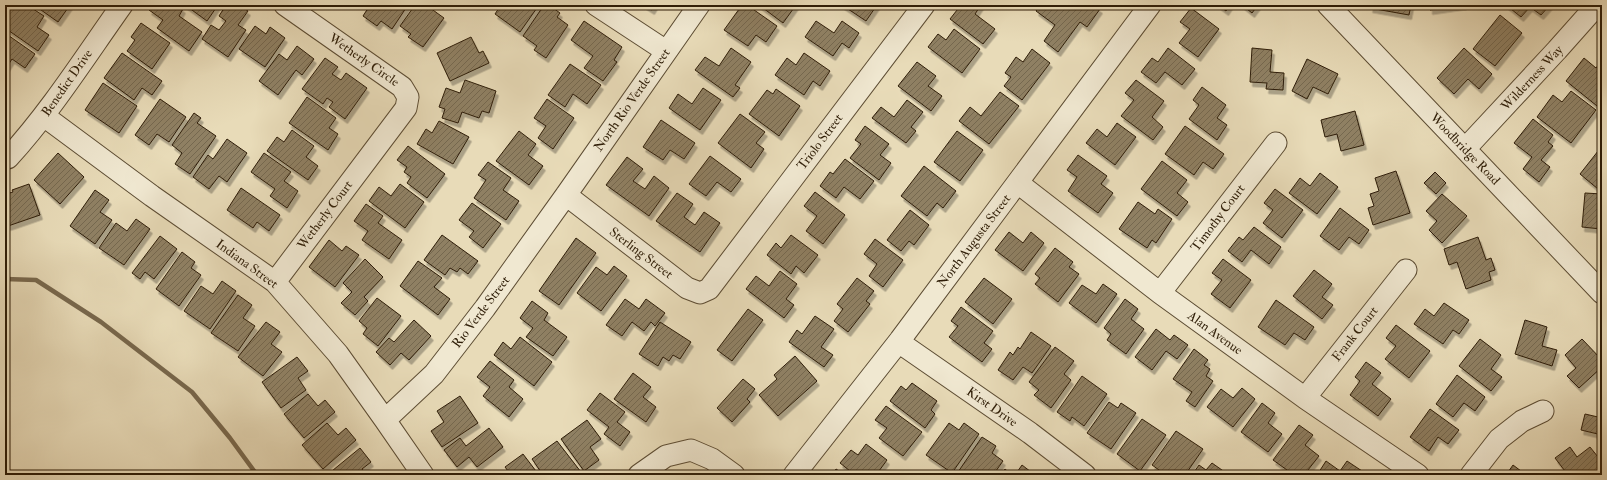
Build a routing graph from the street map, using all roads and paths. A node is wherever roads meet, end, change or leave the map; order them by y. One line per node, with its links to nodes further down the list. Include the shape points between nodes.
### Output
1 (122, 5): 10 (street, Benedict Drive)
2 (286, 5): 12 (street, Wetherly Circle, via 402,88 408,97 406,108)
3 (596, 5): 9 (street)
4 (698, 5): 9 (street, North Rio Verde Street)
5 (924, 5): 18 (street, Triolo Street)
6 (1150, 5): 15 (street, North Augusta Street)
7 (1328, 5): 13 (street, Woodbridge Road)
8 (1597, 5): 13 (street, Wilderness Way)
9 (666, 51): 16 (street, North Rio Verde Street)
10 (44, 116): 14 (street, Benedict Drive); 19 (street, Indiana Street)
11 (1276, 143): 20 (street, Timothy Court)
12 (375, 149): 19 (street, Wetherly Court)
13 (1465, 149): 21 (street, Woodbridge Road)
14 (8, 158)
15 (1018, 183): 20 (street, Alan Avenue); 22 (street, North Augusta Street)
16 (566, 195): 18 (street, Sterling Street, via 687,288 700,293 709,289); 25 (street, Rio Verde Street, via 434,374)
17 (1406, 270): 23 (street, Frank Court)
18 (716, 279)
19 (275, 282): 25 (street, Indiana Street, via 338,354)
20 (1160, 293): 23 (street, Alan Avenue)
21 (1602, 293)
22 (900, 340): 29 (street, North Augusta Street); 30 (street, Kirst Drive, via 903,345 1030,433)
23 (1305, 398): 31 (street, Alan Avenue)
24 (1543, 411): 32 (street, via 1522,421 1499,439)
25 (385, 420): 26 (street, Indiana Street)
26 (423, 475)
27 (639, 475): 28 (street, via 666,456 691,450 712,459)
28 (734, 475)
29 (794, 475)
30 (1085, 475)
31 (1418, 475)
32 (1471, 475)

